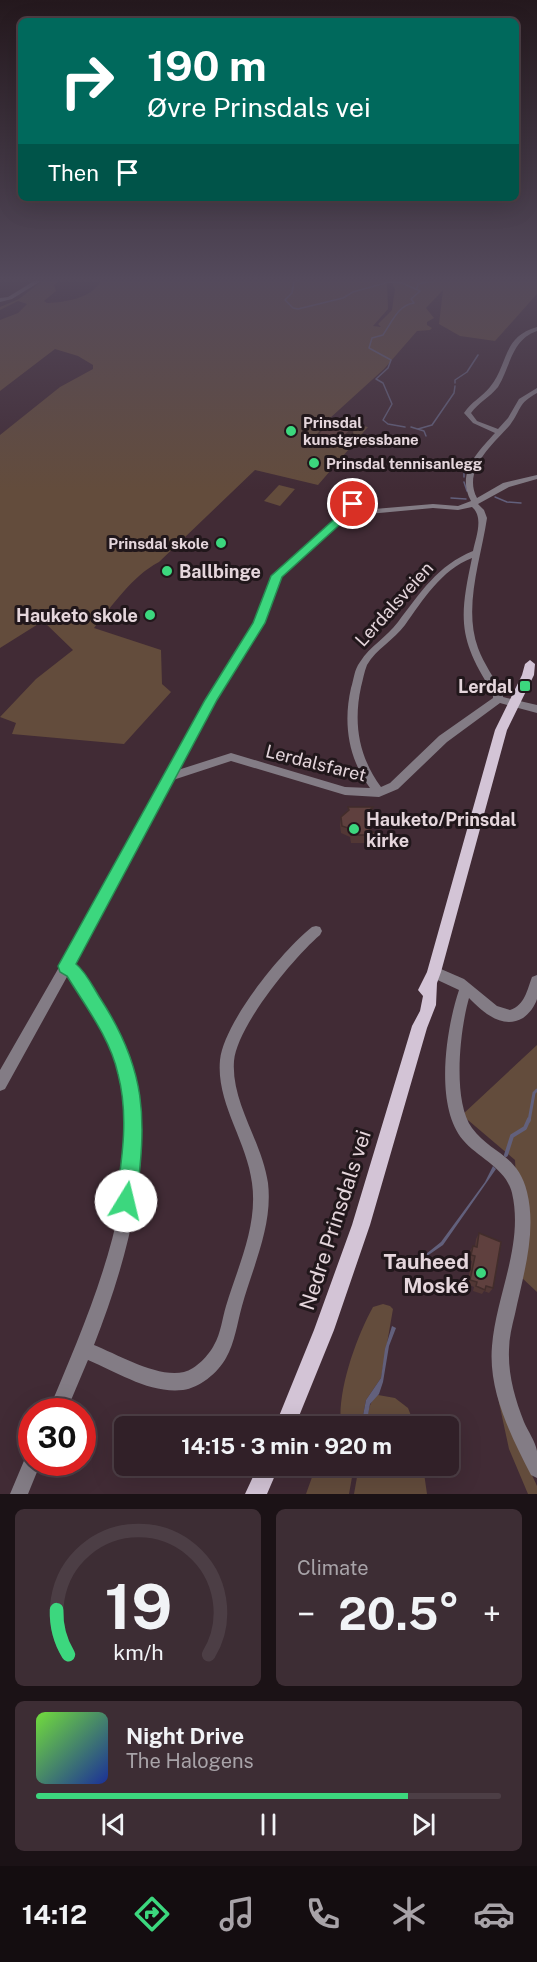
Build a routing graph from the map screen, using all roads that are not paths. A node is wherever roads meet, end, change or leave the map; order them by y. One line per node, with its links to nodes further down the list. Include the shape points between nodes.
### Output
1 (510, 351): 3 (street, via 495,386 466,413 475,422)
2 (535, 393): 3 (street, via 521,400)
3 (499, 432): 6 (street, via 476,461 470,478)
4 (537, 477): 6 (street, via 506,485)
5 (358, 497): 7 (street)
6 (473, 502): 7 (street, via 458,508 429,506); 8 (street, via 482,515)
7 (345, 514): 12 (street, via 277,576 259,623)
8 (476, 553): 10 (street, via 466,605 467,633 483,673); 13 (street, Lerdalsveien, via 453,565 431,584 392,636 360,669 351,716 352,740 365,775)
9 (537, 651): 10 (main road, Nedre Prinsdals vei, via 528,675)
10 (506, 702): 11 (street); 13 (street, Lerdalsfaret, via 443,739 394,786); 16 (main road, Nedre Prinsdals vei)
11 (537, 710)
12 (169, 777): 13 (street, Lerdalsfaret, via 231,758 345,791); 15 (street)
13 (379, 792)
14 (316, 931): 20 (street, via 300,944 264,992 240,1025 230,1049 228,1082 253,1151 261,1198 254,1241 220,1352 194,1377 184,1381 154,1378)
15 (66, 966): 19 (street); 20 (street, via 73,971 113,1036 127,1072 134,1114 133,1158 122,1221)
16 (432, 978): 18 (street, via 454,979); 22 (main road, Nedre Prinsdals vei, via 425,1018 361,1225 328,1322)
17 (537, 981): 18 (street, via 528,1007 513,1015 491,1009)
18 (466, 988): 23 (street, via 459,1012 453,1100 464,1129 508,1168 520,1194 520,1233 500,1352 511,1412)
19 (0, 1084)
20 (84, 1350): 21 (street)
21 (63, 1398)
22 (289, 1416)
23 (537, 1469)
24 (26, 1476): 26 (street)
25 (264, 1476): 27 (main road)
26 (19, 1494)
27 (256, 1494)

